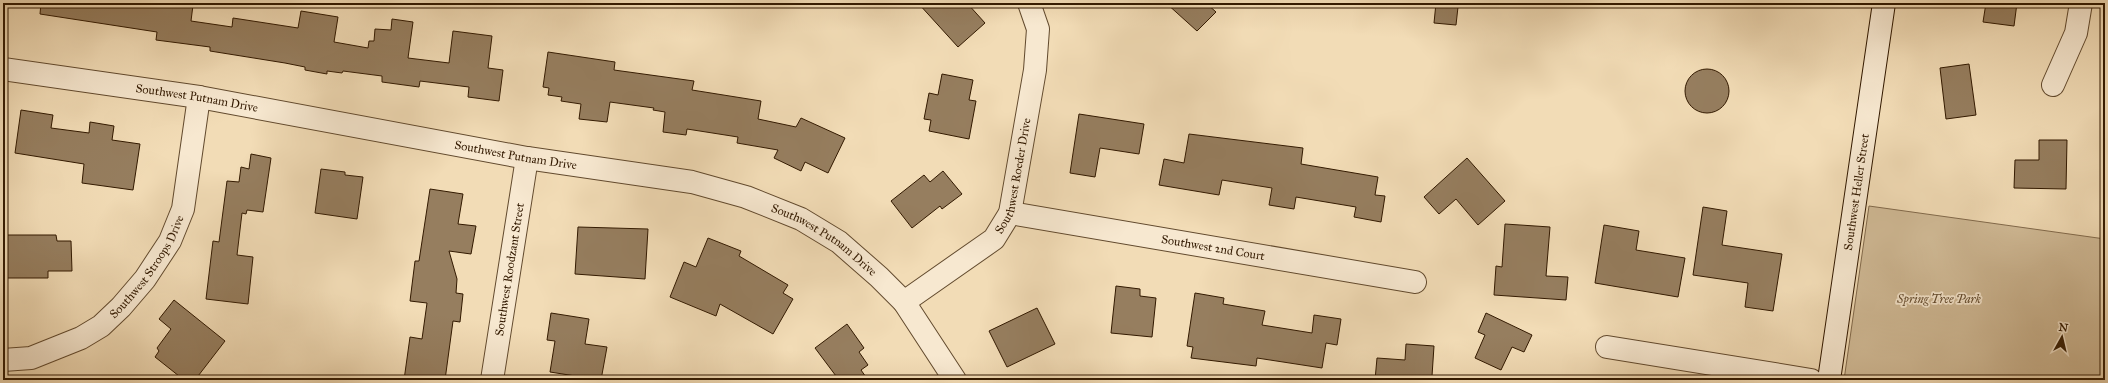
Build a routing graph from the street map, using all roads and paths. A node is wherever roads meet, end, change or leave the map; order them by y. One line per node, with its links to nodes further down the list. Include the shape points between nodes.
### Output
1 (1028, 3): 8 (street, Southwest Roeder Drive, via 1038,29 1035,70)
2 (1884, 3): 16 (street, Southwest Heller Street)
3 (2081, 3): 5 (street, via 2076,33)
4 (3, 69): 6 (street, Southwest Putnam Drive)
5 (2053, 85)
6 (199, 98): 7 (street, Southwest Putnam Drive); 12 (street, Southwest Stroops Drive, via 183,209 170,241 145,279 101,326 81,338 31,358)
7 (527, 158): 10 (street, Southwest Putnam Drive, via 692,182 746,197 801,219 839,242); 13 (street, Southwest Roodzant Street)
8 (1010, 213): 9 (street, Southwest 2nd Court); 10 (street, Southwest Roeder Drive, via 994,239)
9 (1416, 282)
10 (904, 302): 14 (street, Southwest Putnam Drive)
11 (1607, 348): 15 (street)
12 (3, 360)
13 (492, 380)
14 (955, 380)
15 (1811, 380)
16 (1829, 380)

